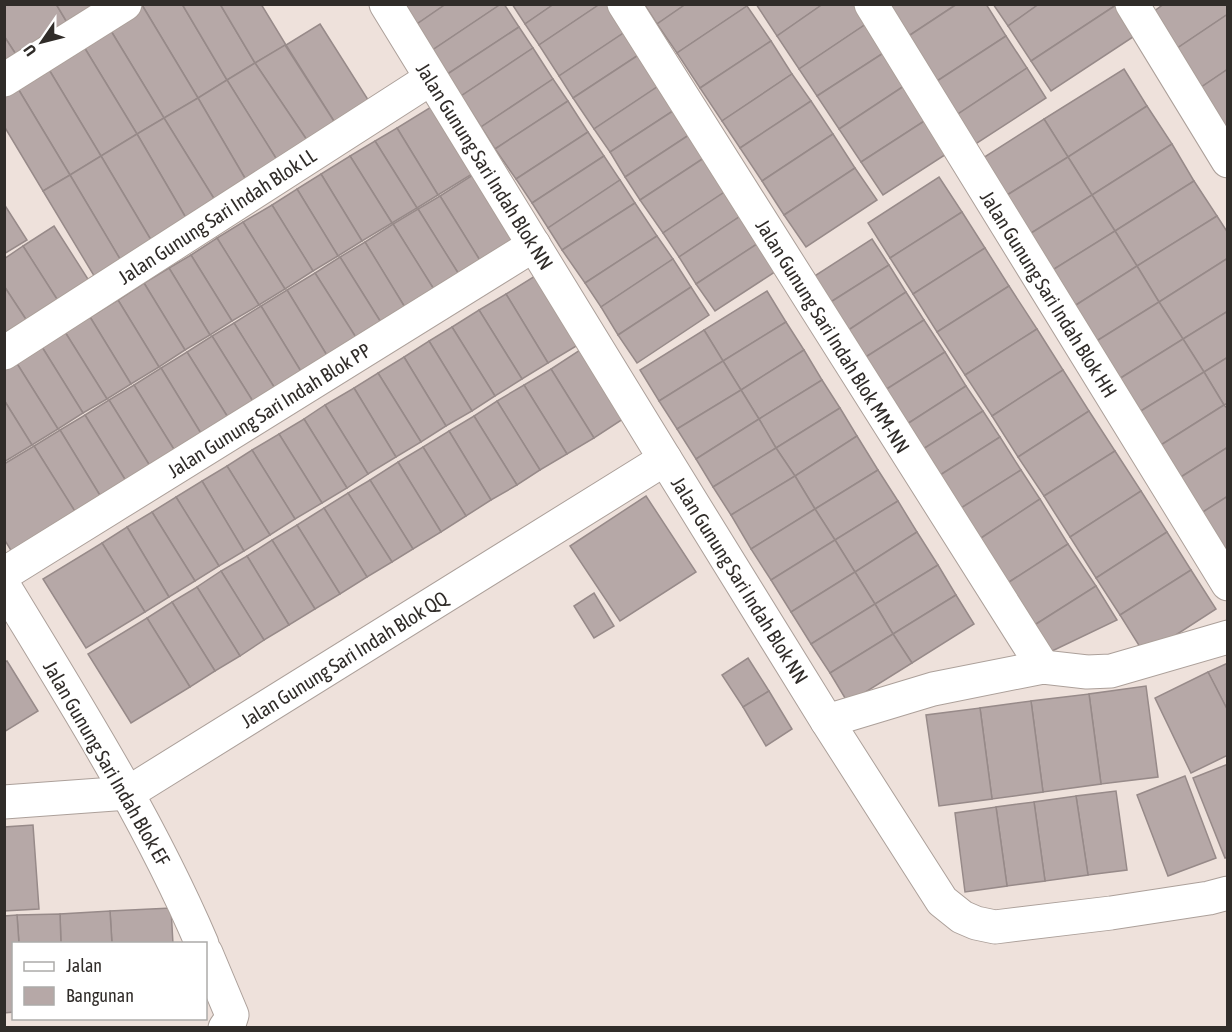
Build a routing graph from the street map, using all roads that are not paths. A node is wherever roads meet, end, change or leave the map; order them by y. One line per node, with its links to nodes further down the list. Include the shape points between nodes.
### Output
1 (125, 4): 7 (street)
2 (386, 4): 6 (street, Jalan Gunung Sari Indah Blok NN)
3 (624, 4): 16 (street, Jalan Gunung Sari Indah Blok MM-NN)
4 (870, 4): 13 (street, Jalan Gunung Sari Indah Blok HH)
5 (1132, 4): 8 (street)
6 (430, 79): 9 (street, Jalan Gunung Sari Indah Blok NN); 10 (street, Jalan Gunung Sari Indah Blok LL)
7 (4, 80)
8 (1227, 161)
9 (534, 245): 11 (street, Jalan Gunung Sari Indah Blok NN); 12 (street, Jalan Gunung Sari Indah Blok PP)
10 (4, 353)
11 (665, 459): 17 (street, Jalan Gunung Sari Indah Blok NN); 18 (street, Jalan Gunung Sari Indah Blok QQ)
12 (4, 574)
13 (1227, 584)
14 (4, 586): 18 (street, Jalan Gunung Sari Indah Blok EF)
15 (1227, 637): 16 (street, via 1111,671)
16 (1042, 667): 17 (street, via 933,689)
17 (827, 721): 20 (street, Jalan Gunung Sari Indah Blok NN, via 942,901 962,917 995,927 1111,914)
18 (128, 793): 19 (street, Jalan Gunung Sari Indah Blok QQ); 21 (street, Jalan Gunung Sari Indah Blok EF)
19 (4, 802)
20 (1227, 893)
21 (201, 942)
22 (207, 955): 23 (street, via 232,1015)
23 (228, 1024)

